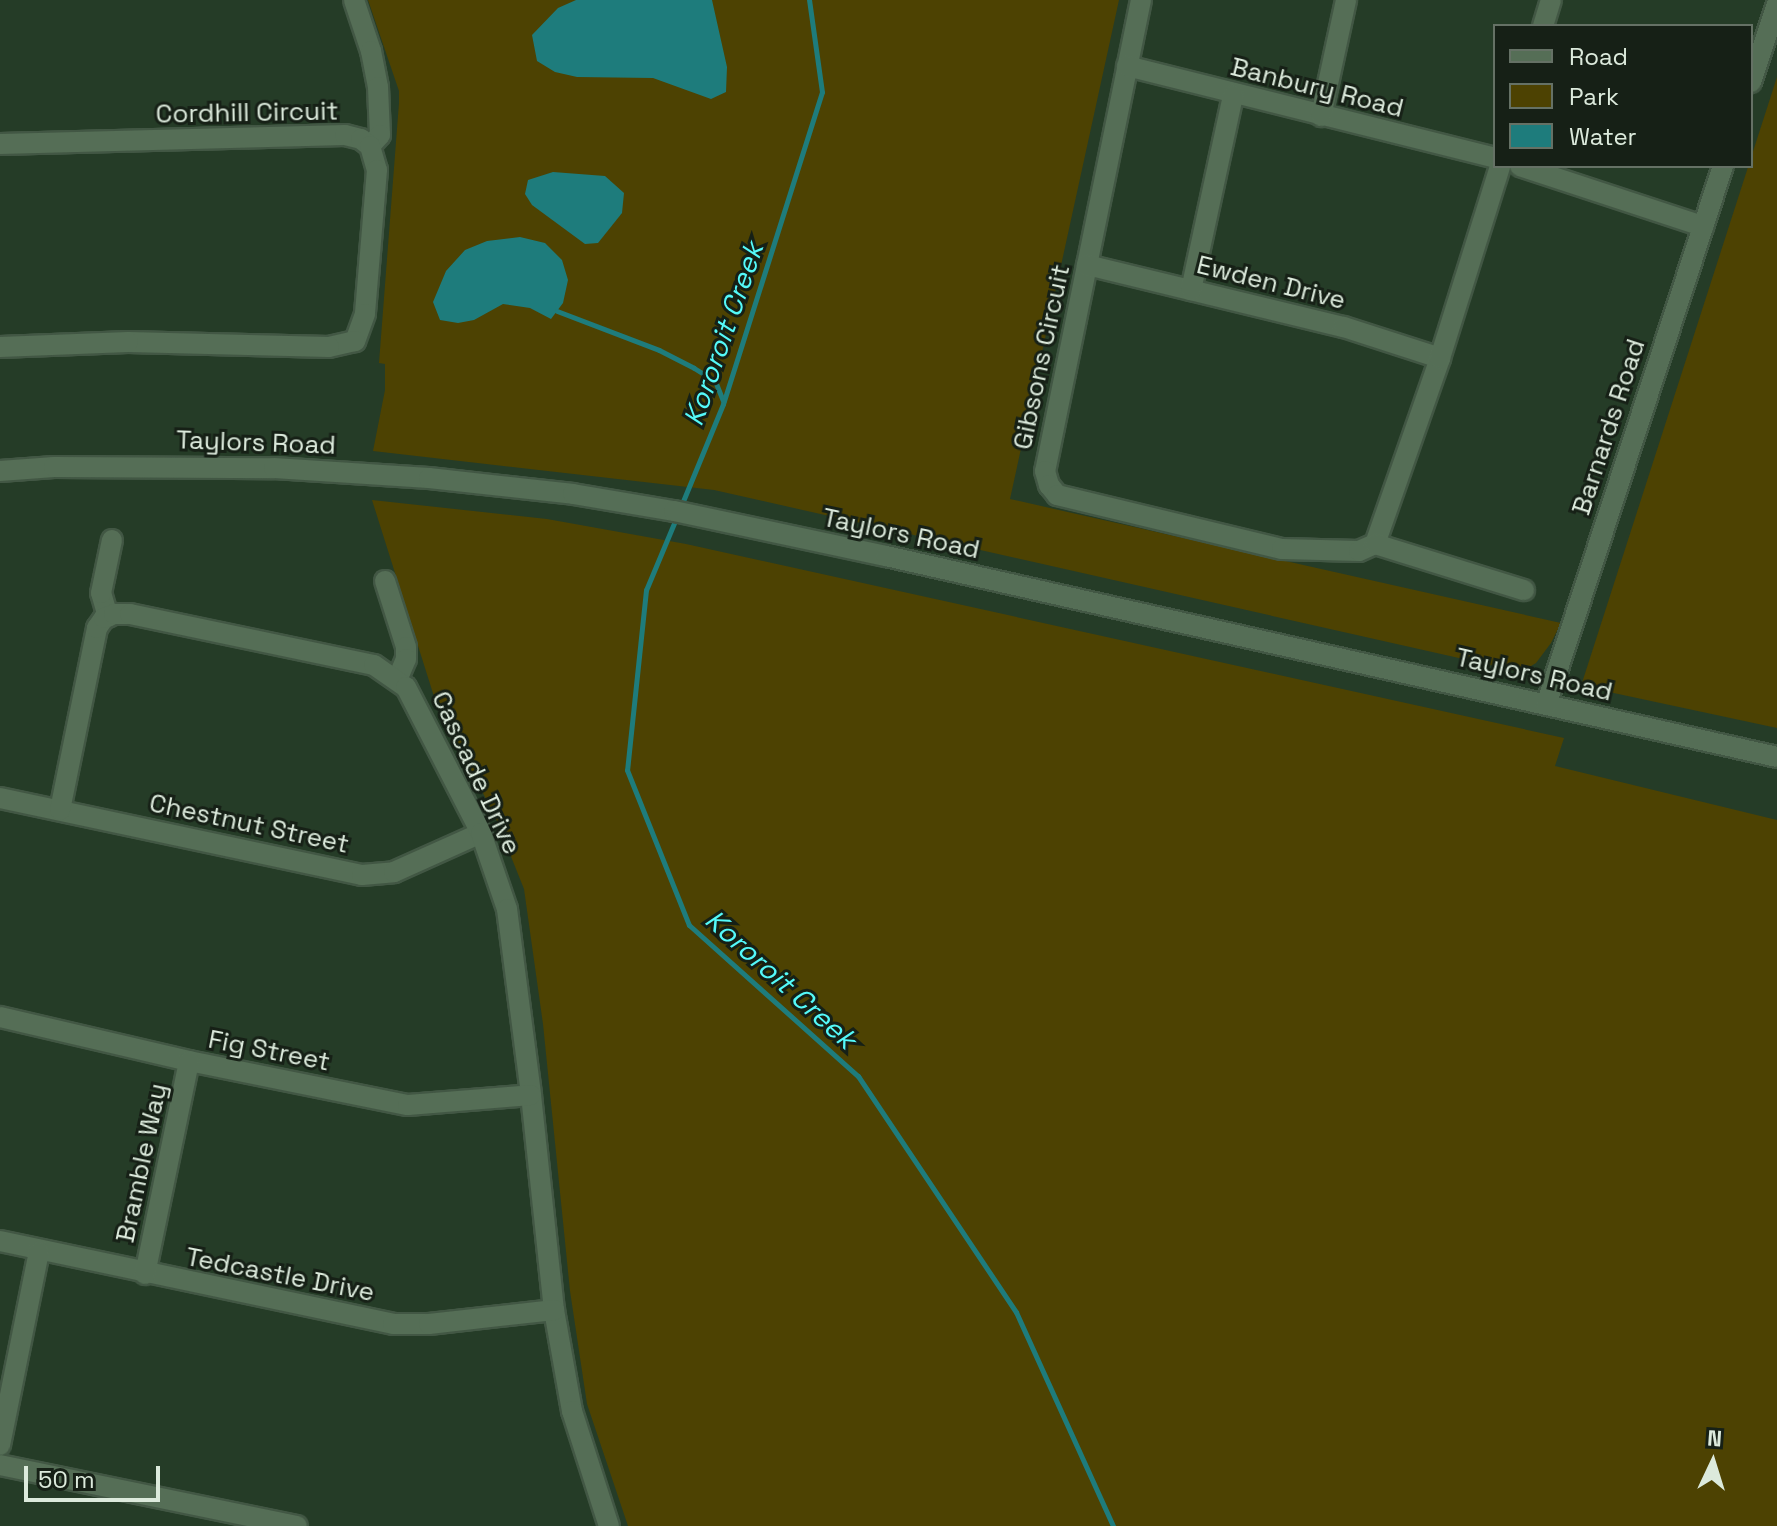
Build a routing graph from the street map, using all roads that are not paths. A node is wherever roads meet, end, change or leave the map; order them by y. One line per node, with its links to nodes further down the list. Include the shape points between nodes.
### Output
1 (354, 0): 12 (street, via 378,87 380,135)
2 (1141, 0): 7 (street, Gibsons Circuit)
3 (1346, 0): 10 (street)
4 (1551, 0): 6 (street)
5 (1777, 4): 8 (street)
6 (1544, 24)
7 (1127, 66): 9 (street, Banbury Road); 18 (street, Gibsons Circuit)
8 (1753, 76)
9 (1233, 95): 10 (street, Banbury Road); 19 (street)
10 (1321, 116): 13 (street, Banbury Road)
11 (0, 144): 12 (street, Cordhill Circuit, via 345,135)
12 (370, 146): 20 (street, Cordhill Circuit, via 377,170 369,275 363,326 355,341 329,347 207,342)
13 (1493, 158)
14 (1499, 168): 21 (street)
15 (1526, 168): 17 (street)
16 (1722, 168): 17 (street, Barnards Road)
17 (1703, 226): 29 (street, Barnards Road)
18 (1087, 265): 19 (street, Ewden Drive); 24 (street, Gibsons Circuit, via 1045,471 1057,495 1282,549 1359,551)
19 (1191, 290): 21 (street, Ewden Drive, via 1344,327)
20 (0, 347)
21 (1440, 358): 24 (street)
22 (0, 471): 29 (street, Taylors Road, via 274,468 573,494 674,511)
23 (112, 540): 27 (street, via 101,593)
24 (1375, 544): 26 (street)
25 (385, 581): 28 (street, via 406,647)
26 (1524, 590)
27 (108, 617): 28 (street, Cascade Drive, via 130,614 374,665); 32 (street, via 97,628)
28 (397, 680): 33 (street, Cascade Drive, via 406,687)
29 (1546, 705): 30 (street, Taylors Road)
30 (1777, 757)
31 (0, 798): 32 (street, Chestnut Street)
32 (60, 810): 33 (street, Chestnut Street, via 362,875 394,872)
33 (481, 833): 36 (street, Cascade Drive, via 507,909)
34 (0, 1017): 35 (street, Fig Street)
35 (189, 1061): 36 (street, Fig Street, via 408,1105); 39 (street, Bramble Way)
36 (531, 1095): 40 (street, Cascade Drive)
37 (0, 1241): 38 (street, Tedcastle Drive)
38 (39, 1252): 39 (street, Tedcastle Drive); 41 (street)
39 (145, 1274): 40 (street, Tedcastle Drive, via 393,1324)
40 (554, 1310): 44 (street, Cascade Drive, via 572,1411)
41 (0, 1445)
42 (0, 1465): 43 (street)
43 (297, 1526)
44 (609, 1526)

